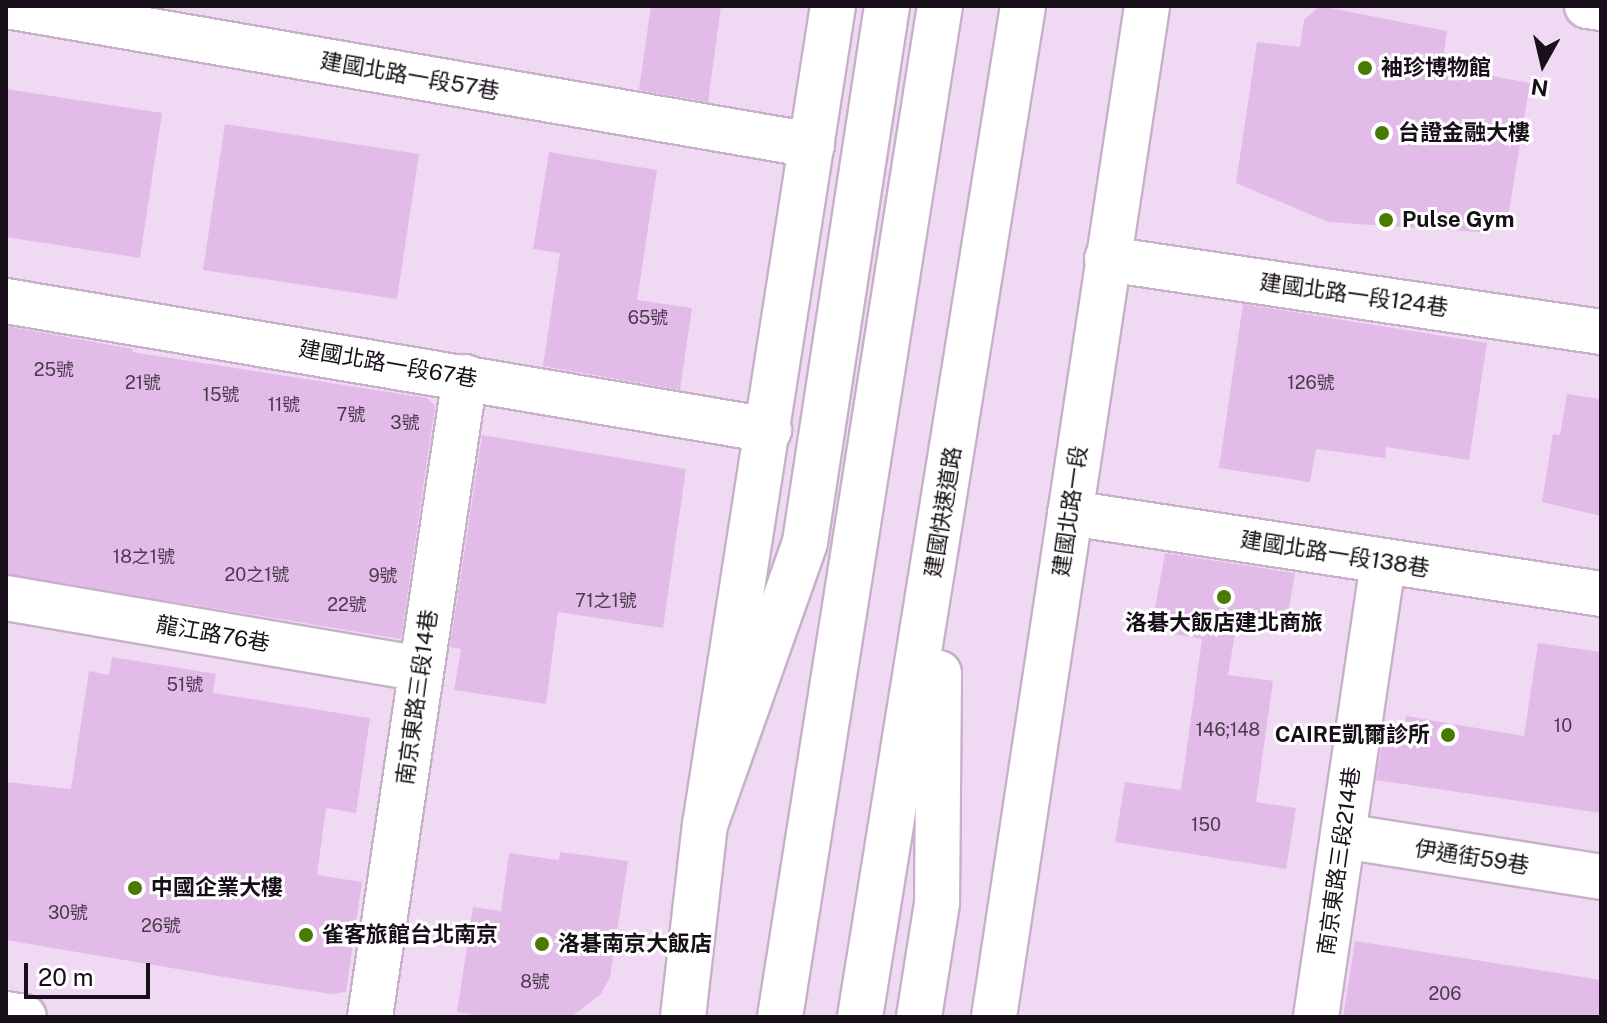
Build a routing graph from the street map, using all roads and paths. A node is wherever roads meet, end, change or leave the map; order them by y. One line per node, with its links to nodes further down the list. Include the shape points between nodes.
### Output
1 (7, 6): 9 (main road, 建國北路一段57巷)
2 (833, 6): 9 (main road)
3 (887, 6): 21 (main road, via 805,542)
4 (940, 6): 28 (main road)
5 (1023, 6): 16 (main road, 建國快速道路)
6 (1147, 6): 10 (main road, 建國北路一段)
7 (1587, 6): 8 (main road)
8 (1601, 8)
9 (812, 145): 14 (main road)
10 (1107, 259): 12 (main road, 建國北路一段124巷); 15 (main road, 建國北路一段)
11 (6, 301): 13 (main road, 建國北路一段67巷)
12 (1601, 332)
13 (465, 377): 14 (main road, 建國北路一段67巷); 20 (main road, 南京東路三段14巷)
14 (769, 430): 21 (main road)
15 (1070, 513): 17 (main road, 建國北路一段138巷); 31 (main road, 建國北路一段)
16 (940, 532): 29 (main road, 建國快速道路); 30 (main road, via 937,903)
17 (1383, 562): 18 (main road, 建國北路一段138巷); 22 (main road, 南京東路三段214巷)
18 (1601, 594)
19 (6, 598): 20 (main road, 龍江路76巷)
20 (421, 669): 26 (main road, 南京東路三段14巷)
21 (705, 825): 27 (main road)
22 (1343, 836): 23 (main road, 伊通街59巷); 32 (main road, 南京東路三段214巷)
23 (1601, 877)
24 (6, 1014): 25 (main road)
25 (24, 1017)
26 (370, 1017)
27 (683, 1017)
28 (780, 1017)
29 (860, 1017)
30 (919, 1017)
31 (994, 1017)
32 (1316, 1017)

